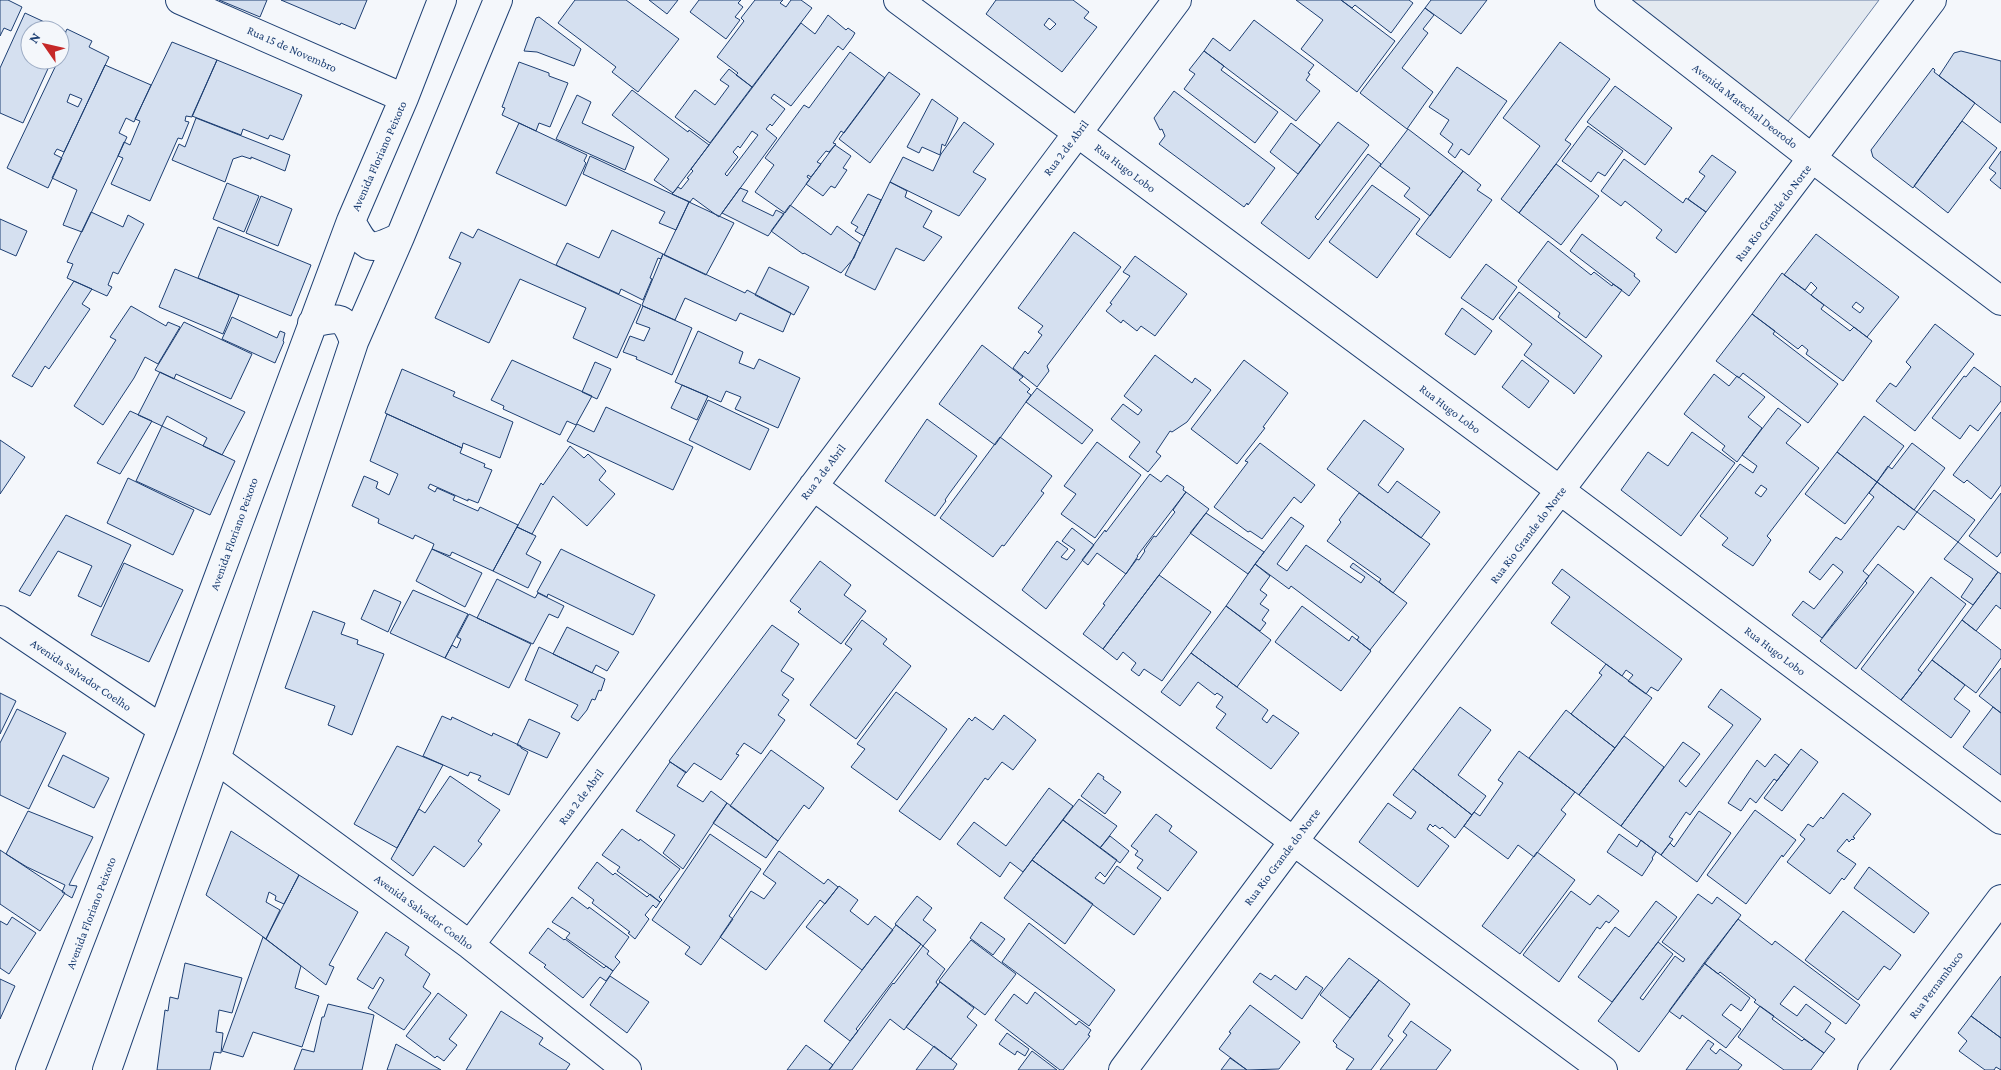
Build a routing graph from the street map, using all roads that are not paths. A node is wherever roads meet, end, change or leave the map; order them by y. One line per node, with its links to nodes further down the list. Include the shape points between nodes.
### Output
1 (180, 0): 8 (street, Rua 15 de Novembro)
2 (442, 0): 8 (street, Avenida Floriano Peixoto)
3 (498, 0): 12 (street)
4 (898, 0): 9 (street, Rua Hugo Lobo)
5 (1177, 0): 9 (street, Rua 2 de Abril)
6 (1609, 0): 10 (street, Avenida Marechal Deorodo)
7 (1932, 0): 10 (street, Rua Rio Grande do Norte)
8 (404, 98): 11 (street, Avenida Floriano Peixoto)
9 (1077, 132): 16 (street, Rua 2 de Abril); 17 (street, Rua Hugo Lobo)
10 (1813, 159): 13 (street, Avenida Marechal Deorodo); 17 (street, Rua Rio Grande do Norte)
11 (351, 221): 12 (street, via 368,246 379,247); 14 (street, Avenida Floriano Peixoto)
12 (400, 237): 15 (street)
13 (2001, 301)
14 (312, 322): 15 (street, via 343,321 349,327); 19 (street, Avenida Floriano Peixoto)
15 (354, 342): 20 (street)
16 (813, 486): 22 (street); 24 (street, Rua 2 de Abril)
17 (1561, 491): 21 (street, Rua Hugo Lobo); 22 (street, Rua Rio Grande do Norte)
18 (0, 620): 19 (street, Avenida Salvador Coelho)
19 (162, 729): 25 (street, Avenida Floriano Peixoto)
20 (216, 759): 24 (street, Avenida Salvador Coelho); 26 (street)
21 (2001, 820)
22 (1293, 842): 28 (street, Rua Rio Grande do Norte); 29 (street)
23 (2001, 899): 30 (street, Rua Pernambuco)
24 (470, 945): 27 (street, Avenida Salvador Coelho)
25 (30, 1070)
26 (106, 1070)
27 (627, 1070)
28 (1123, 1070)
29 (1603, 1070)
30 (1872, 1070)

